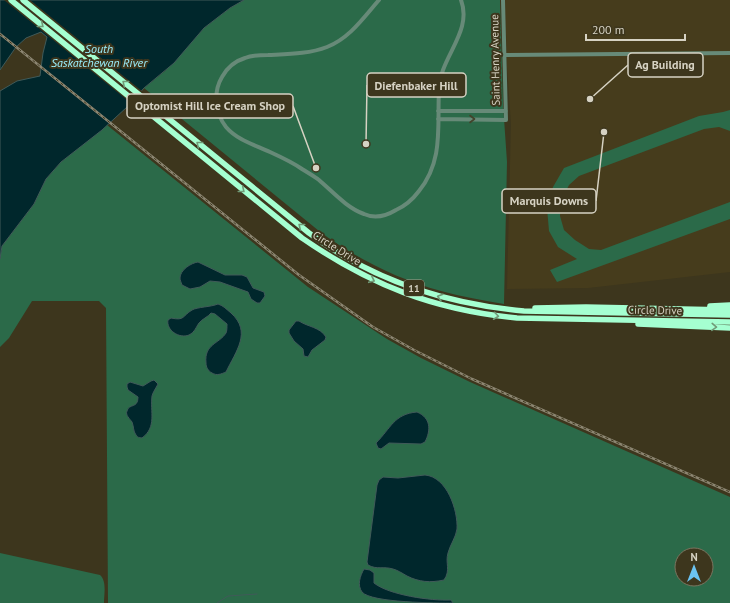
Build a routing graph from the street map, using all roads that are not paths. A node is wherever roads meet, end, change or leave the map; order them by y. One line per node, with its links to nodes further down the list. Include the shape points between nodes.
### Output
1 (10, 0): 16 (highway, Circle Drive / 11, one-way to 16, via 302,238 338,262 391,289 425,301 517,318)
2 (23, 0): 11 (highway, Circle Drive / 11, one-way to 2, via 421,291 370,270 347,259 309,233)
3 (379, 0): 10 (street, via 350,32 329,46 300,53 250,56 235,63 225,72 219,83 216,104 219,115 226,126 240,138 295,164 366,216 384,216 401,208 423,186 435,161)
4 (462, 0): 8 (street, via 463,23 441,75)
5 (503, 0): 7 (street, Saint Henry Avenue)
6 (730, 53): 7 (street)
7 (504, 56): 9 (street, Saint Henry Avenue)
8 (438, 111): 9 (street); 10 (street)
9 (506, 111): 10 (street, Saint Henry Avenue, one-way to 9, via 506,120)
10 (438, 119)
11 (465, 303): 13 (highway, via 521,307); 15 (highway, Circle Drive / 11, via 524,311)
12 (730, 305): 13 (highway)
13 (645, 308): 14 (highway)
14 (730, 310)
15 (730, 315)
16 (578, 319): 17 (highway, Circle Drive / 11); 18 (highway, one-way to 18)
17 (730, 322)
18 (730, 328)

